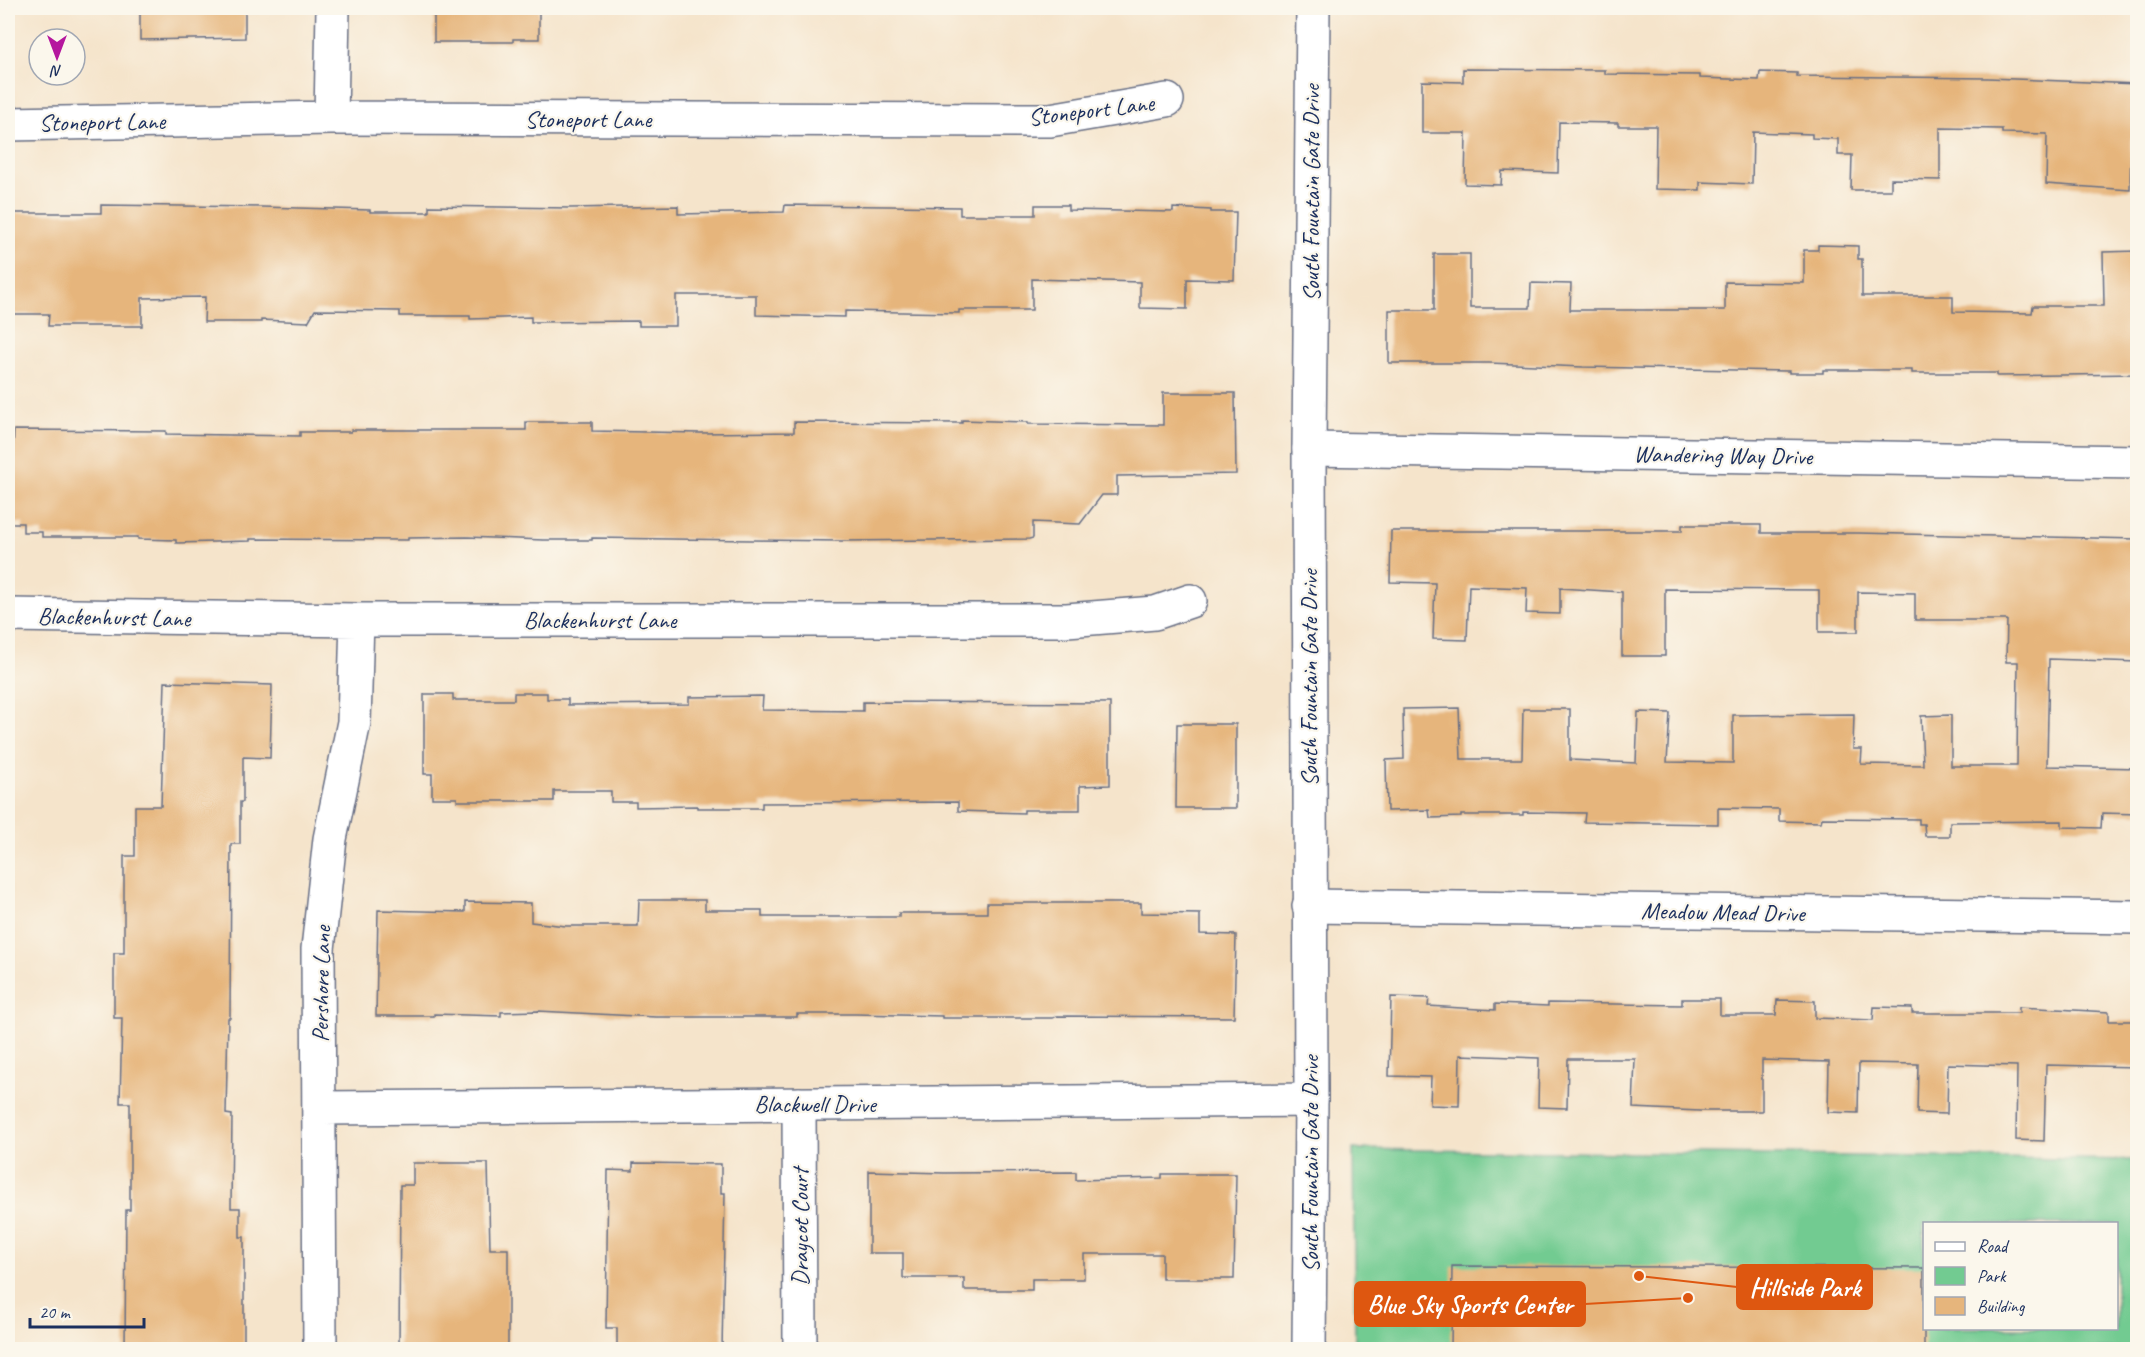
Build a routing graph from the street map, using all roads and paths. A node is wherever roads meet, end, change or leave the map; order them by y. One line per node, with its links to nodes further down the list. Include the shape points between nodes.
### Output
1 (333, 8): 4 (street)
2 (1312, 8): 6 (street, South Fountain Gate Drive)
3 (1167, 100): 4 (street, Stoneport Lane, via 1050,120)
4 (331, 118): 5 (street, Stoneport Lane)
5 (8, 124)
6 (1309, 449): 7 (street, Wandering Way Drive); 11 (street, South Fountain Gate Drive)
7 (2138, 462)
8 (1190, 601): 10 (street, Blackenhurst Lane, via 1155,613 1067,620)
9 (8, 615): 10 (street, Blackenhurst Lane)
10 (357, 620): 15 (street, Pershore Lane, via 354,722 330,839 318,949)
11 (1309, 906): 12 (street, Meadow Mead Drive); 13 (street, South Fountain Gate Drive)
12 (2138, 917)
13 (1311, 1100): 14 (street, Blackwell Drive); 18 (street, South Fountain Gate Drive)
14 (799, 1104): 15 (street, Blackwell Drive); 17 (street, Draycot Court)
15 (320, 1108): 16 (street, Pershore Lane)
16 (320, 1350)
17 (800, 1350)
18 (1309, 1350)

